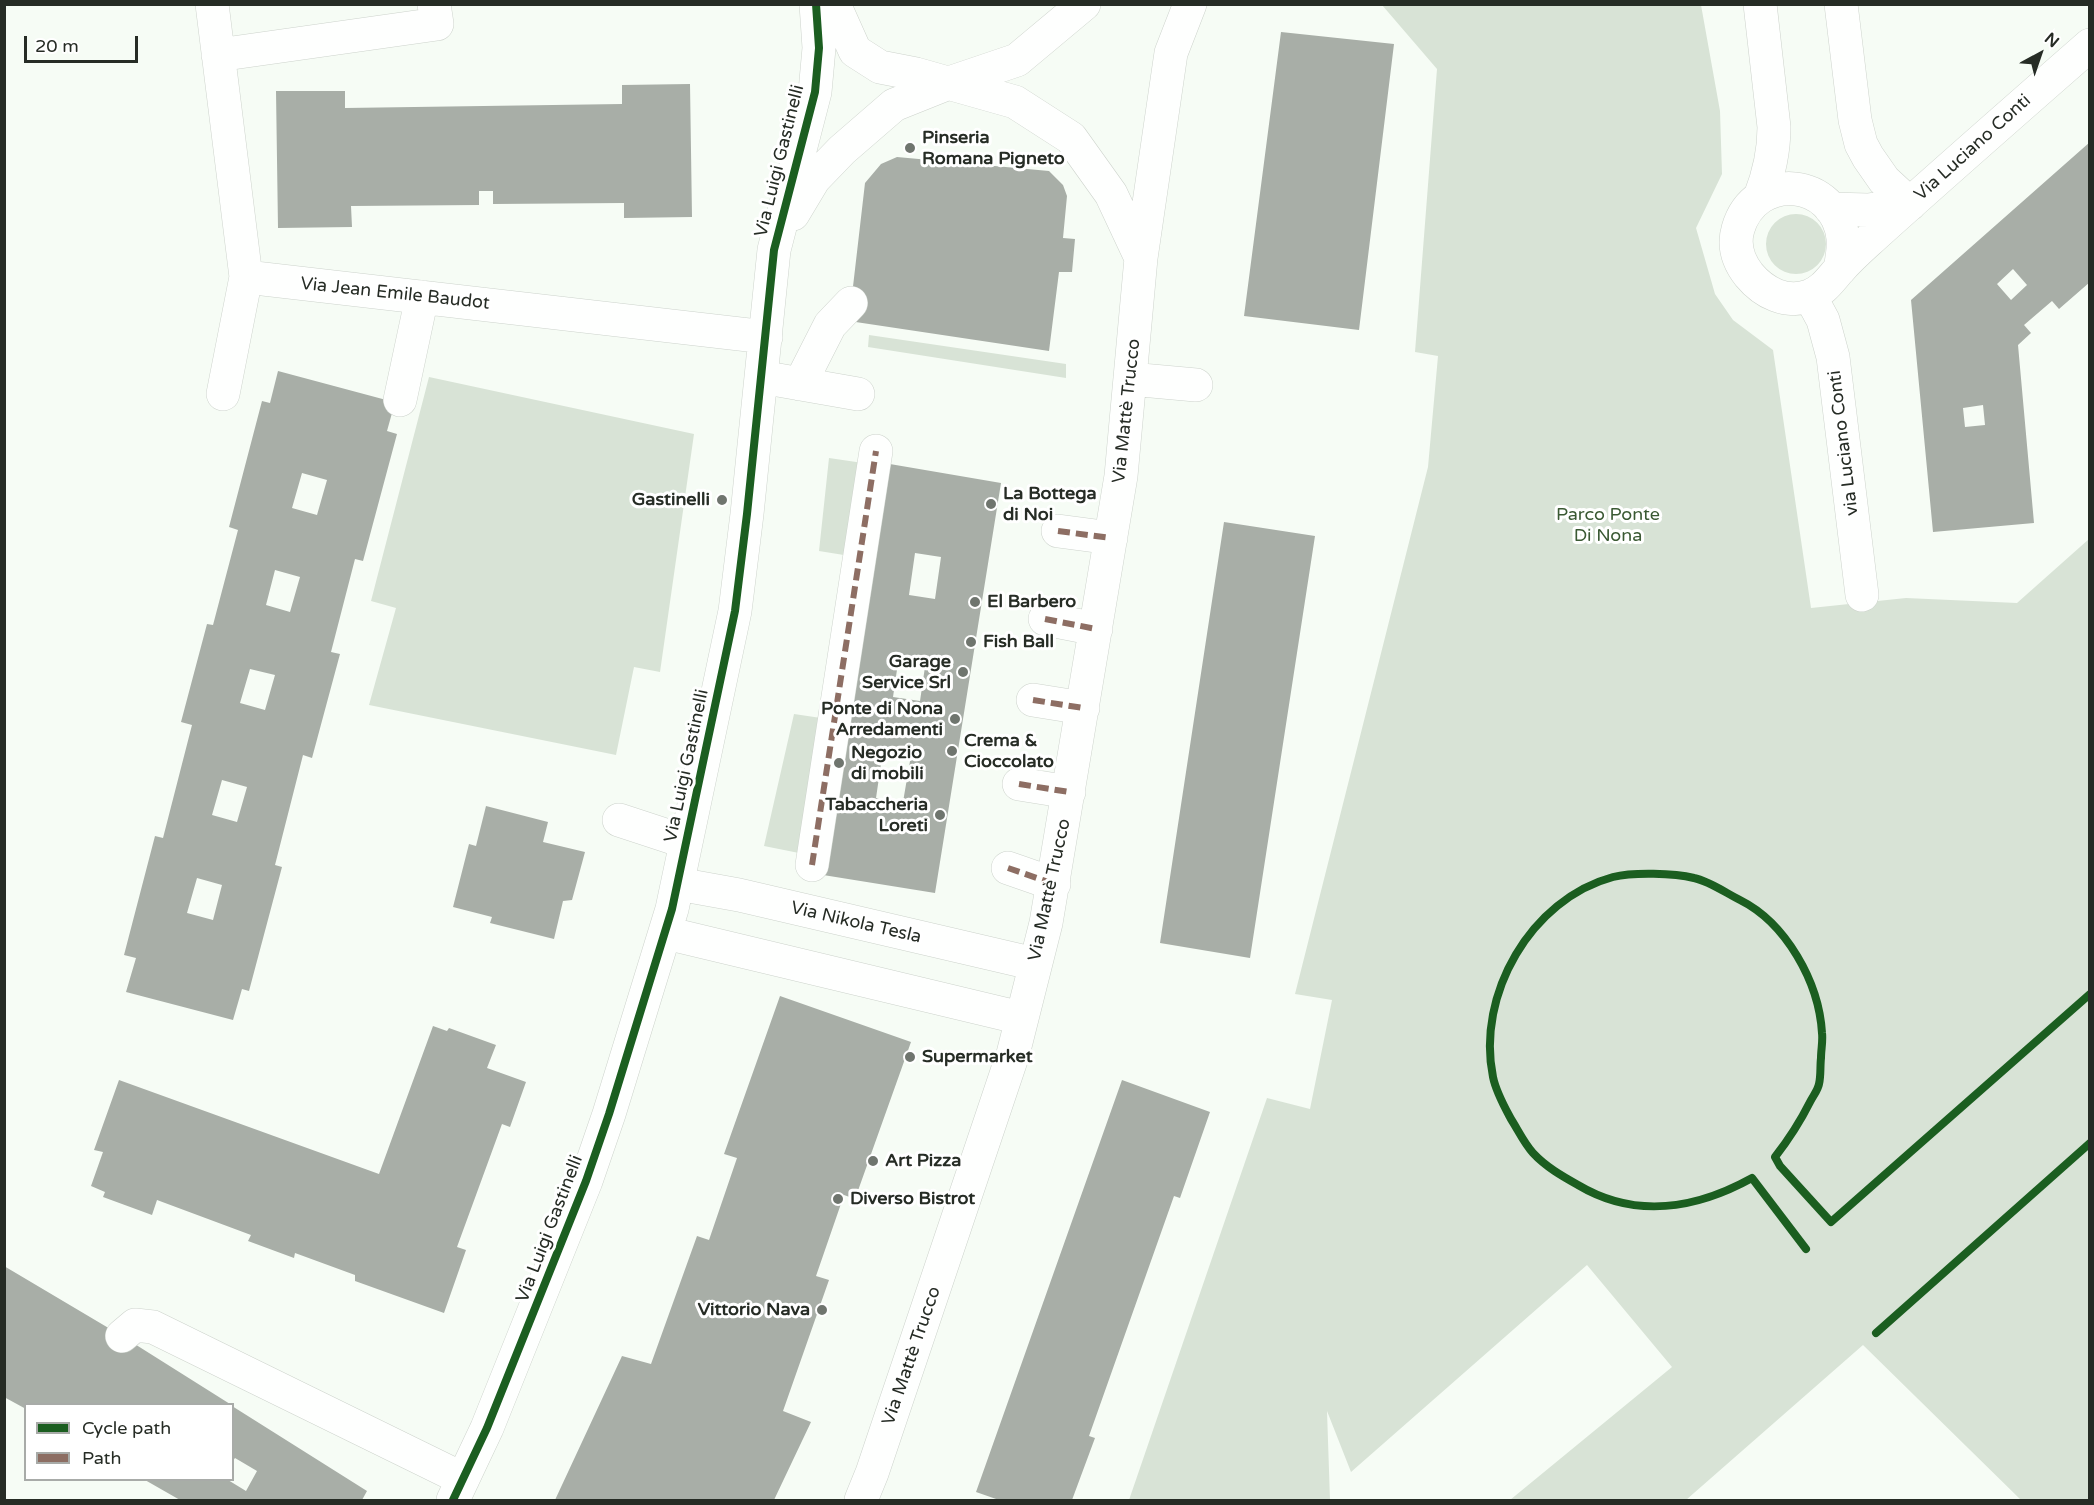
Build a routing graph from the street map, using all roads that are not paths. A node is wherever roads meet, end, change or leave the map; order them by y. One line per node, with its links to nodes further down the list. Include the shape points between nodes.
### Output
1 (212, 4): 10 (street)
2 (434, 4): 10 (street, via 437,24)
3 (816, 4): 15 (street, Via Luigi Gastinelli, via 819,48 815,92)
4 (834, 4): 11 (street, via 855,51 880,67)
5 (1084, 4): 11 (street, Via Luigi Gastinelli, via 1017,60)
6 (1190, 4): 16 (street, Via Mattè Trucco, via 1171,53)
7 (1760, 4): 12 (street, via 1774,128 1772,161)
8 (1841, 4): 13 (street, via 1861,144 1884,180)
9 (2090, 45): 13 (street, Via Luciano Conti)
10 (218, 55): 18 (street)
11 (949, 83): 15 (street, Via Luigi Gastinelli, via 894,105 842,150 814,179); 16 (street, via 1015,102 1071,138 1111,194)
12 (1760, 197): 14 (street, via 1796,187 1821,199); 19 (street, via 1738,227 1740,262 1753,279 1774,295 1787,299)
13 (1910, 204): 14 (street, Via Luciano Conti, via 1868,210); 17 (street, Via Luciano Conti)
14 (1831, 209): 17 (street, via 1843,236)
15 (774, 250): 22 (street, Via Luigi Gastinelli)
16 (1141, 258): 24 (street, Via Mattè Trucco)
17 (1840, 269): 19 (street, Via Luciano Conti)
18 (246, 277): 20 (street, Via Jean Emile Baudot); 27 (street)
19 (1810, 296): 33 (street, via Luciano Conti, via 1823,320 1833,357)
20 (422, 297): 22 (street, Via Jean Emile Baudot); 29 (street)
21 (851, 303): 25 (street, via 830,326)
22 (766, 337): 23 (street, Via Luigi Gastinelli)
23 (761, 377): 25 (street); 41 (street, Via Luigi Gastinelli, via 735,611)
24 (1130, 379): 26 (street); 32 (street, Via Mattè Trucco)
25 (800, 384): 28 (street)
26 (1196, 385)
27 (223, 394)
28 (858, 394)
29 (400, 400)
30 (876, 451): 42 (street)
31 (1058, 531): 32 (street)
32 (1111, 538): 35 (street, Via Mattè Trucco)
33 (1863, 595)
34 (1045, 619): 35 (street)
35 (1096, 629): 37 (street, Via Mattè Trucco)
36 (1033, 700): 37 (street)
37 (1083, 708): 39 (street, Via Mattè Trucco)
38 (1019, 784): 39 (street)
39 (1069, 792): 45 (street, Via Mattè Trucco)
40 (619, 820): 41 (street)
41 (686, 842): 44 (street, Via Luigi Gastinelli)
42 (812, 865)
43 (1008, 868): 45 (street)
44 (678, 884): 46 (street, Via Luigi Gastinelli); 47 (street, Via Nikola Tesla)
45 (1054, 884): 47 (street, Via Mattè Trucco)
46 (666, 933): 48 (street); 50 (street, Via Luigi Gastinelli, via 586,1181 488,1428)
47 (1035, 964): 48 (street, Via Mattè Trucco)
48 (1021, 1018): 51 (street, Via Mattè Trucco, via 1013,1054)
49 (122, 1336): 50 (street, via 135,1324 153,1327)
50 (458, 1490)
51 (873, 1491)

